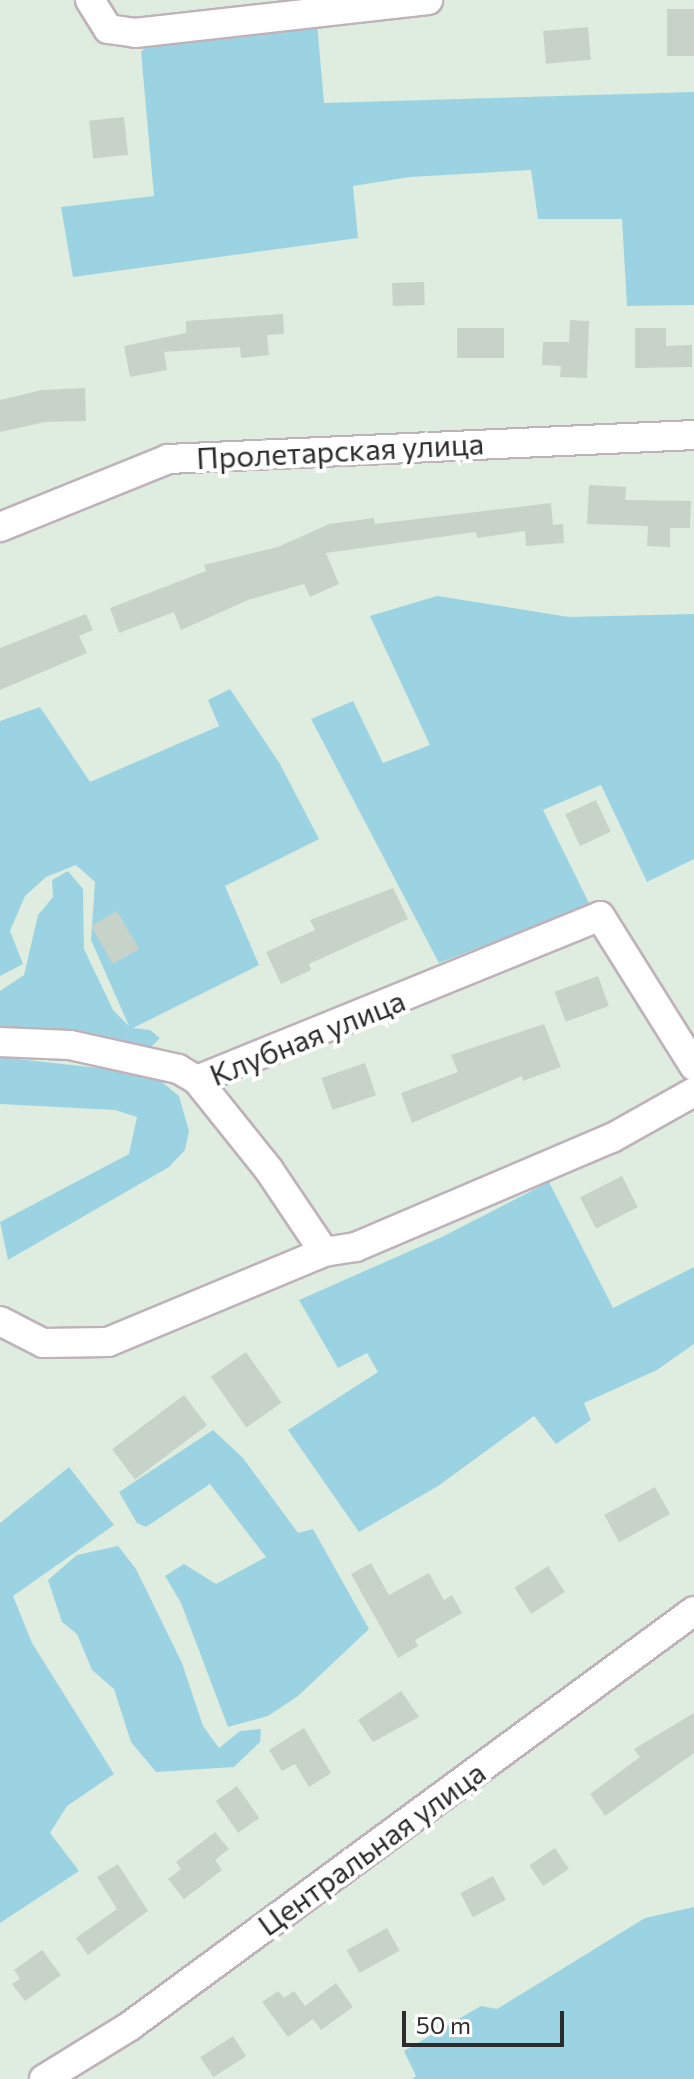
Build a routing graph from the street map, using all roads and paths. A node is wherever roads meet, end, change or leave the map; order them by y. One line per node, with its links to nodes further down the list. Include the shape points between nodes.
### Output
1 (90, 0): 2 (street, via 108,29 135,33)
2 (428, 0)
3 (694, 435): 4 (street, Пролетарская улица, via 168,459)
4 (0, 527)
5 (0, 1042): 7 (street, via 70,1045 178,1069)
6 (694, 1066): 7 (street, Клубная улица, via 600,916)
7 (197, 1080): 9 (street, Клубная улица, via 269,1170)
8 (694, 1092): 9 (street, via 612,1138 356,1247)
9 (324, 1252): 10 (street, via 108,1342 43,1343)
10 (0, 1321)
11 (694, 1611): 12 (street, Центральная улица, via 130,2026)
12 (44, 2079)

